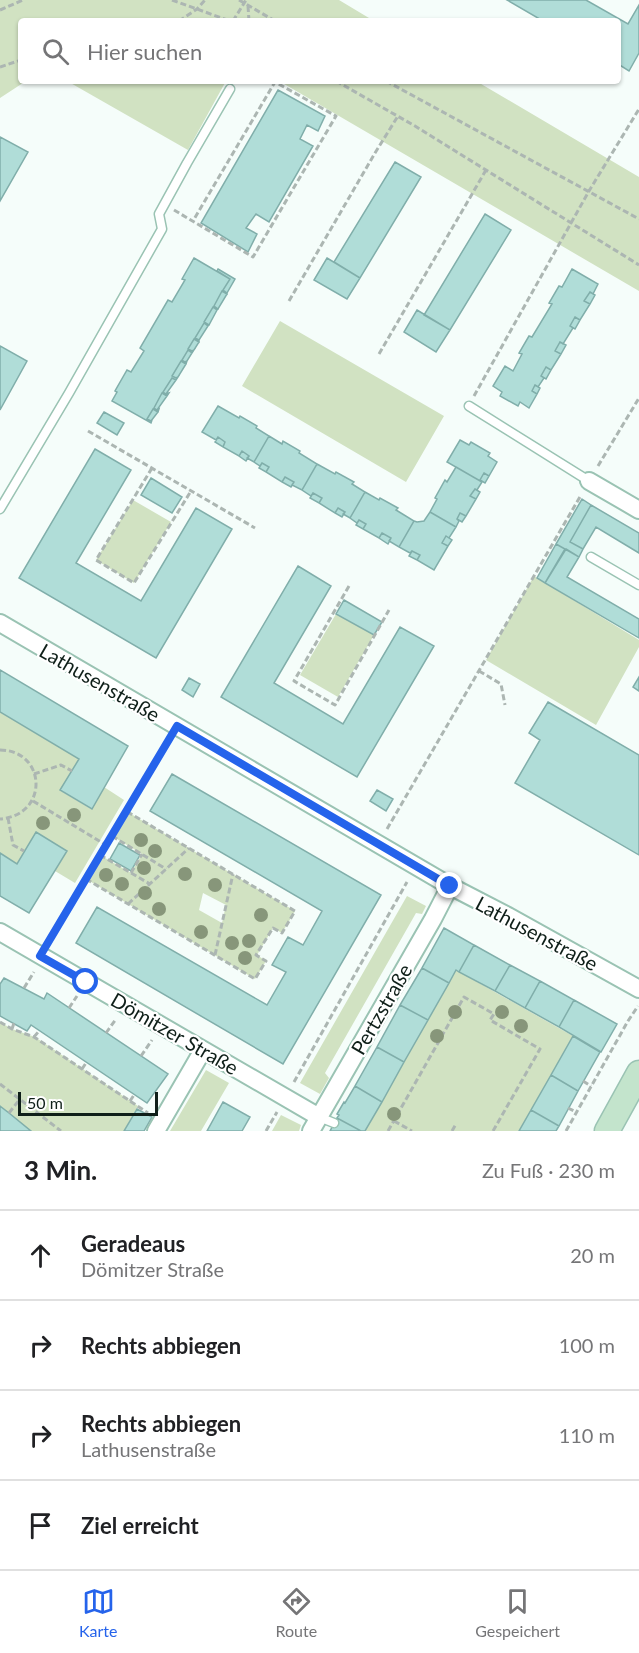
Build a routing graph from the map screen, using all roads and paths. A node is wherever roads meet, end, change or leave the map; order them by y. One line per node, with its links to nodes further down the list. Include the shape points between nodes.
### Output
1 (23, 0): 8 (path)
2 (172, 0): 7 (path)
3 (205, 0): 7 (path)
4 (239, 0): 5 (path)
5 (245, 2): 6 (path); 11 (path)
6 (248, 6): 12 (path); 13 (path)
7 (197, 9): 9 (path); 10 (path)
8 (0, 10)
9 (184, 18)
10 (222, 18)
11 (233, 18)
12 (249, 18)
13 (270, 18)
14 (18, 61): 15 (path)
15 (0, 68)
16 (273, 84): 27 (path)
17 (278, 84): 27 (path, via 336,116 253,256)
18 (341, 84): 22 (path)
19 (392, 84): 24 (path)
20 (230, 89): 25 (lane)
21 (639, 109): 24 (path)
22 (398, 116): 23 (path); 30 (path)
23 (486, 170): 28 (path); 31 (path)
24 (590, 191): 26 (path); 28 (path)
25 (165, 204): 27 (path); 38 (lane, via 159,214 162,229)
26 (639, 219)
27 (193, 221)
28 (573, 223): 29 (path); 33 (path)
29 (639, 265)
30 (289, 301)
31 (379, 354)
32 (639, 398): 36 (path)
33 (468, 406): 36 (lane)
34 (88, 431): 35 (path)
35 (152, 468): 37 (path); 37 (path, via 96,560 134,583)
36 (589, 481): 39 (street); 46 (path)
37 (191, 491): 40 (path)
38 (0, 509)
39 (639, 510)
40 (255, 528)
41 (591, 557): 42 (lane)
42 (639, 585)
43 (349, 586): 44 (path, via 294,681 335,705)
44 (390, 610)
45 (0, 623): 48 (street, Lathusenstraße)
46 (479, 671): 47 (path, via 501,684); 57 (path)
47 (505, 705)
48 (177, 726): 53 (path); 57 (street, Lathusenstraße)
49 (0, 750): 52 (path, via 18,754 33,769 36,792)
50 (72, 771): 51 (path, via 61,765)
51 (34, 774)
52 (32, 801): 54 (path, via 24,811); 58 (path)
53 (126, 811): 56 (path); 59 (path)
54 (8, 818): 55 (path); 60 (path, via 14,845)
55 (0, 819)
56 (112, 836): 58 (path); 61 (path)
57 (378, 844): 63 (street, Lathusenstraße)
58 (106, 845): 62 (path)
59 (189, 848): 64 (path); 66 (path)
60 (24, 851)
61 (142, 854): 64 (path); 65 (path)
62 (100, 855): 65 (path); 67 (path)
63 (416, 867): 69 (street, Lathusenstraße); 89 (path)
64 (166, 869): 68 (path)
65 (131, 873): 68 (path)
66 (233, 874): 72 (path); 72 (path, via 294,911 282,933 273,928 256,955 266,961 255,979)
67 (86, 879): 70 (path); 73 (path)
68 (150, 884): 70 (path)
69 (450, 886): 74 (street, Lathusenstraße); 96 (street, Pertzstraße)
70 (128, 904): 72 (path)
71 (0, 932): 73 (street, Dömitzer Straße)
72 (215, 955)
73 (40, 956): 81 (street, Dömitzer Straße)
74 (639, 989)
75 (639, 1005): 87 (path)
76 (0, 1022): 78 (path)
77 (14, 1023): 78 (path)
78 (12, 1029): 80 (path)
79 (39, 1031): 80 (path)
80 (34, 1037): 83 (path)
81 (203, 1050): 89 (street, Dömitzer Straße); 98 (street)
82 (87, 1063): 83 (path)
83 (82, 1069): 91 (path)
84 (639, 1074): 107 (street)
85 (583, 1081): 87 (path)
86 (0, 1084): 90 (path)
87 (591, 1086): 93 (path)
88 (134, 1095): 91 (path)
89 (285, 1097): 96 (street, Dömitzer Straße); 101 (path)
90 (20, 1099): 94 (path); 99 (path)
91 (130, 1101): 98 (path)
92 (568, 1108): 93 (path)
93 (576, 1112): 106 (path)
94 (9, 1113)
95 (394, 1121): 102 (path); 103 (path); 105 (path, via 464,998 494,1014 490,1020 540,1049)
96 (321, 1124)
97 (456, 1124): 104 (path)
98 (159, 1126)
99 (56, 1129): 100 (path)
100 (61, 1131)
101 (266, 1131)
102 (388, 1131)
103 (412, 1131)
104 (452, 1131)
105 (493, 1131)
106 (566, 1131)
107 (607, 1131)

